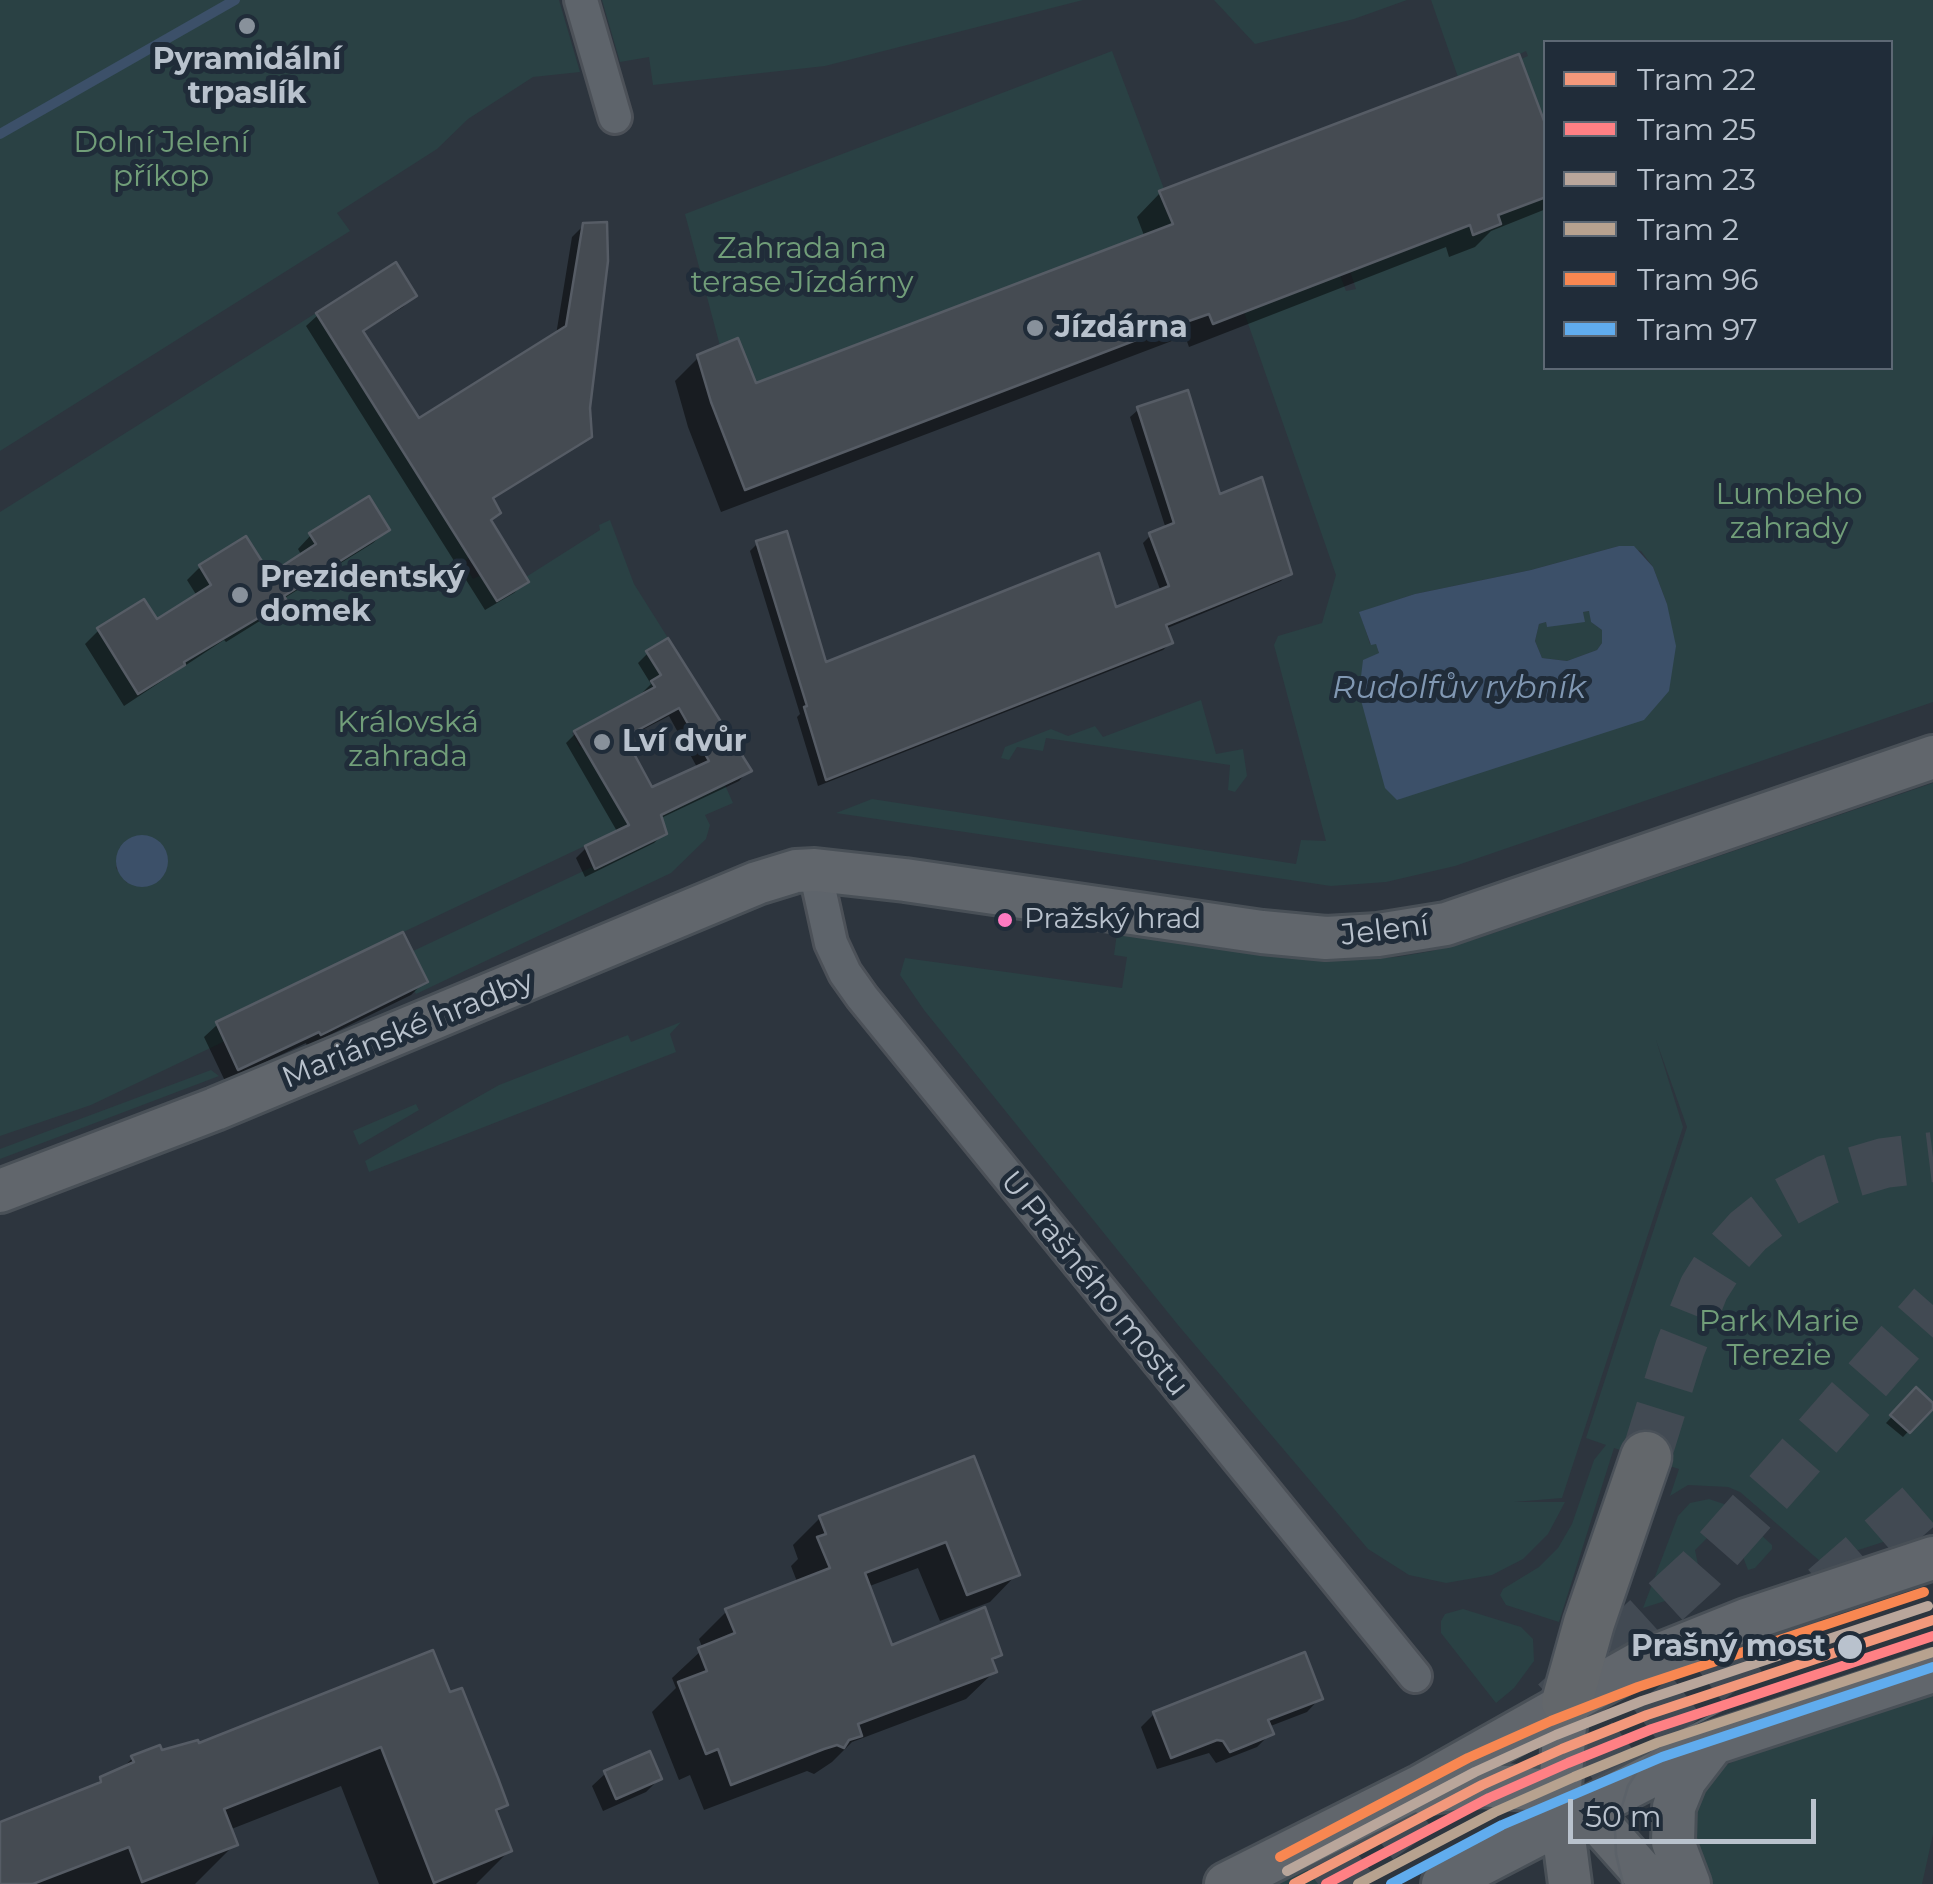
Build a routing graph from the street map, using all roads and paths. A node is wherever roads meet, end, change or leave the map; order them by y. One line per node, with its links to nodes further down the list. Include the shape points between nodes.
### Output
1 (581, 0): 2 (street)
2 (614, 117)
3 (1933, 757): 4 (main road, Jelení, via 1446,924 1378,936 1262,932)
4 (814, 870): 5 (main road, Mariánské hradby, via 766,880); 9 (street, U Prašného mostu, via 828,935 845,973)
5 (0, 1191)
6 (1646, 1457): 10 (highway)
7 (1933, 1558): 10 (main road, via 1693,1640)
8 (1933, 1671): 11 (main road)
9 (1414, 1676)
10 (1567, 1702): 12 (main road); 13 (main road)
11 (1714, 1743): 13 (main road); 18 (main road, via 1674,1807 1673,1842)
12 (1380, 1807): 13 (main road, via 1482,1785 1539,1790); 14 (main road)
13 (1567, 1810): 15 (main road); 16 (main road); 17 (main road, via 1606,1830)
14 (1226, 1884)
15 (1443, 1884)
16 (1570, 1884)
17 (1654, 1884)
18 (1689, 1884)

